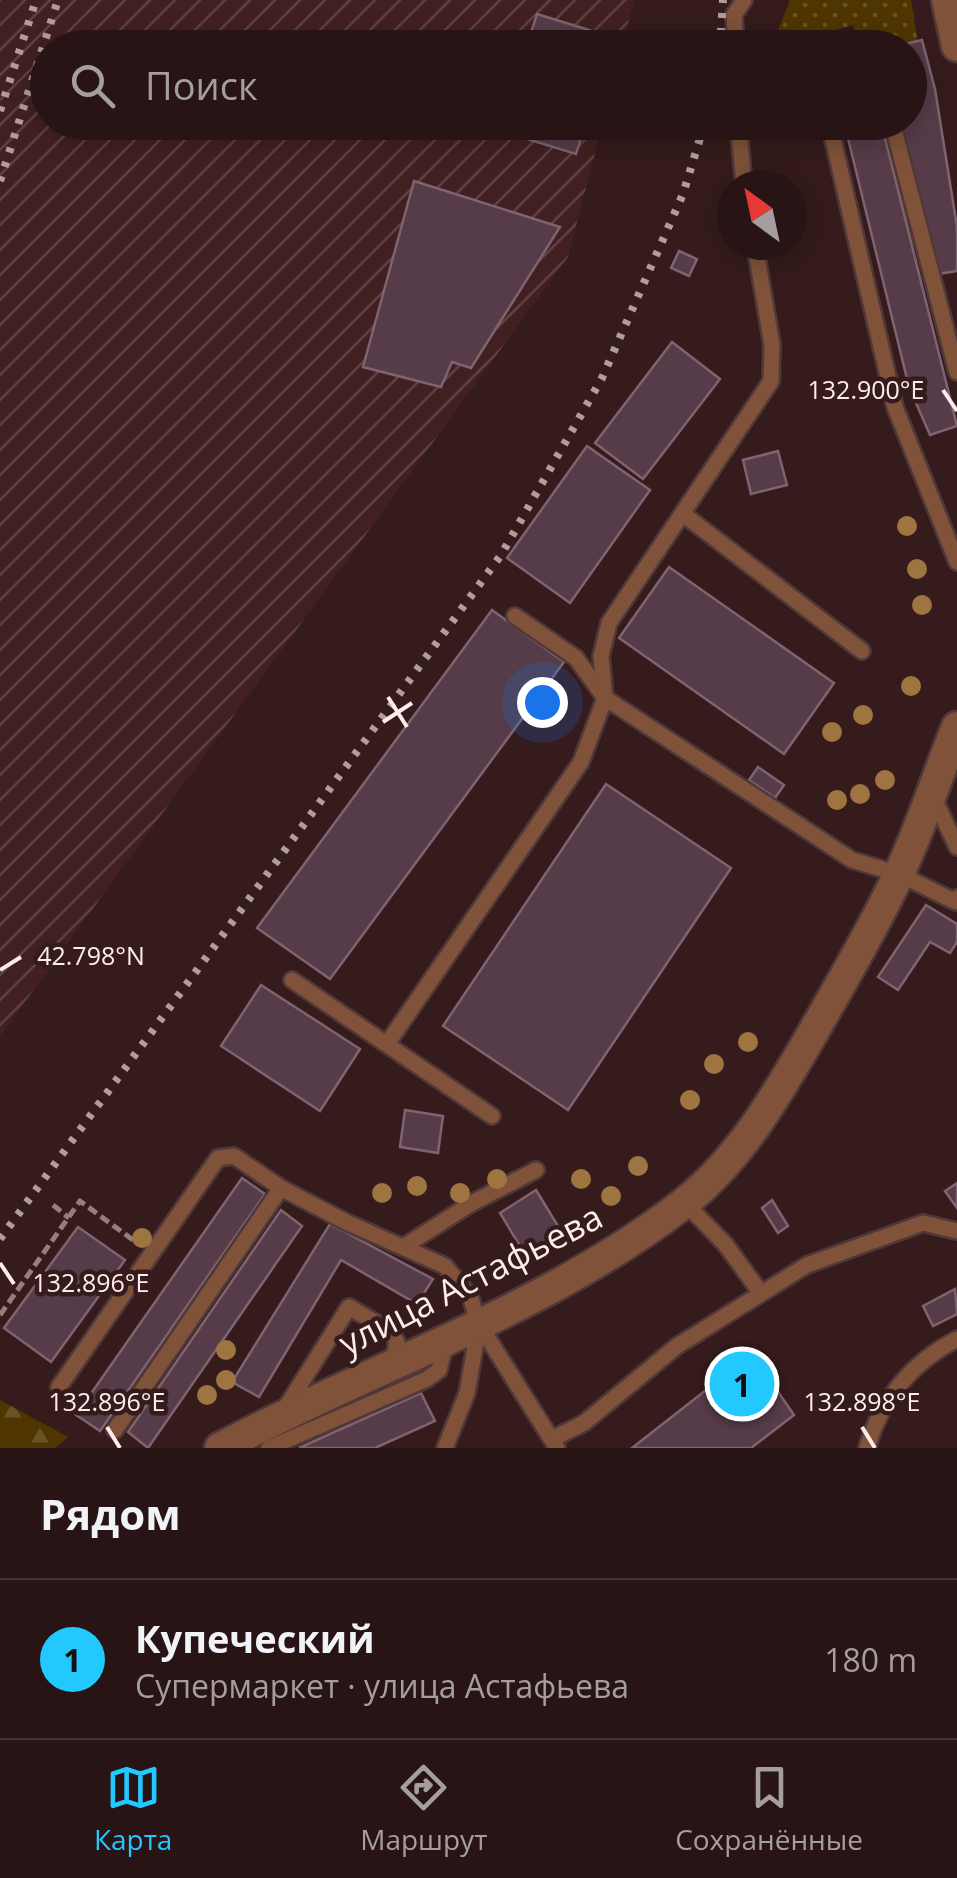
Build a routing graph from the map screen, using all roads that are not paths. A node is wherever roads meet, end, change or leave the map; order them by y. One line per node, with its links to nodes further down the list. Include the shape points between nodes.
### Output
1 (744, 0): 3 (lane)
2 (947, 0): 4 (street)
3 (732, 8)
4 (957, 46)
5 (740, 140): 8 (lane)
6 (833, 140): 12 (lane, via 895,407)
7 (897, 140): 10 (lane)
8 (743, 170)
9 (757, 260): 11 (lane, via 772,345 771,381)
10 (957, 372)
11 (683, 514): 14 (lane); 15 (lane, via 609,623 601,656)
12 (957, 562)
13 (516, 616): 15 (lane, via 576,658)
14 (862, 650)
15 (606, 698): 19 (lane, via 852,860); 22 (lane, via 581,762)
16 (957, 728): 17 (street, улица Астафьева)
17 (931, 792): 18 (lane); 19 (street, улица Астафьева)
18 (957, 847)
19 (900, 874): 20 (lane); 26 (street, улица Астафьева, via 770,1107 736,1154)
20 (957, 901)
21 (292, 980): 22 (lane)
22 (387, 1044): 23 (lane)
23 (492, 1116)
24 (536, 1170): 28 (lane)
25 (281, 1188): 28 (lane); 34 (lane, via 234,1156 218,1158); 36 (lane)
26 (685, 1203): 29 (lane); 30 (street, улица Астафьева, via 574,1276)
27 (957, 1231): 29 (lane, via 923,1224 899,1230 807,1266)
28 (403, 1248): 30 (lane, via 445,1266 470,1296)
29 (760, 1293): 37 (lane, via 677,1346)
30 (479, 1324): 31 (street, улица Астафьева); 37 (lane); 40 (lane, via 468,1393)
31 (448, 1338): 33 (street, улица Астафьева); 39 (lane, via 440,1370 427,1379)
32 (957, 1339): 41 (lane, via 924,1357 896,1388)
33 (394, 1362): 35 (street, улица Астафьева); 35 (lane, via 397,1342 390,1332 349,1307)
34 (59, 1387)
35 (281, 1415): 38 (street, улица Астафьева)
36 (116, 1430)
37 (554, 1444)
38 (220, 1448)
39 (269, 1448)
40 (445, 1448)
41 (866, 1448)

